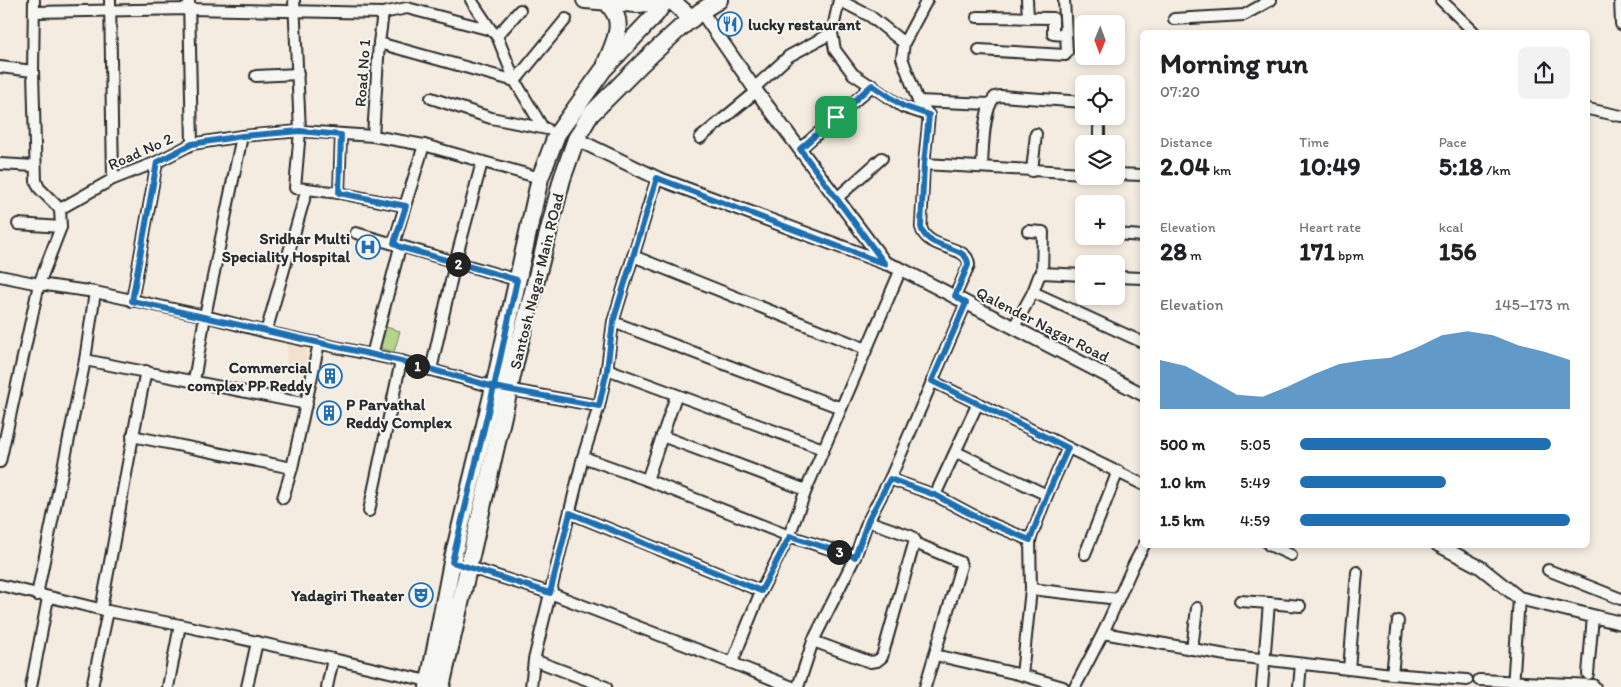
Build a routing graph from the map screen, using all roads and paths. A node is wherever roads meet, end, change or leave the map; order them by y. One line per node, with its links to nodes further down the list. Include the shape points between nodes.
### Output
1 (34, 0): 19 (street)
2 (294, 0): 18 (street)
3 (471, 0): 29 (street)
4 (585, 0): 14 (main road)
5 (666, 0): 14 (main road, via 637,4); 21 (main road); 35 (main road, Santosh Nagar Main ROad)
6 (719, 0): 21 (main road, Santosh Nagar Main ROad)
7 (839, 0): 28 (street); 31 (street, via 870,16)
8 (927, 0): 31 (street)
9 (1027, 0): 23 (street)
10 (1064, 0): 30 (street)
11 (1271, 0): 25 (street, via 1244,15)
12 (1441, 0): 27 (street)
13 (1620, 0): 26 (street)
14 (607, 2): 35 (main road, via 617,16 618,27)
15 (189, 4): 16 (street); 18 (street); 59 (street)
16 (110, 5): 19 (street); 75 (street)
17 (520, 10): 29 (street)
18 (295, 11): 20 (street); 37 (street)
19 (34, 12): 36 (street)
20 (383, 13): 29 (street, via 408,8); 32 (street, Road No 1)
21 (696, 15): 41 (street); 58 (main road, Santosh Nagar Main ROad, via 590,116)
22 (977, 18): 23 (street)
23 (1028, 18): 30 (street, via 1053,18 1053,34)
24 (566, 19): 39 (street)
25 (1174, 19)
26 (1621, 24)
27 (1472, 30)
28 (832, 32): 40 (street, via 835,50 853,74); 41 (street, via 789,56)
29 (494, 33): 39 (street)
30 (1066, 35): 33 (street, via 1065,55)
31 (904, 42): 43 (street, via 902,58)
32 (379, 43): 39 (street); 56 (street, Road No 1)
33 (979, 50)
34 (0, 67): 36 (street)
35 (603, 70): 51 (main road, Santosh Nagar Main ROad)
36 (33, 71): 67 (street)
37 (298, 74): 38 (street); 50 (street)
38 (256, 76)
39 (515, 81): 51 (street)
40 (872, 85): 48 (street, via 903,106); 61 (street)
41 (756, 90): 57 (street); 61 (street)
42 (431, 98): 51 (street, via 491,118)
43 (918, 101): 45 (street); 48 (street)
44 (1075, 101): 45 (street, via 1001,96 995,97)
45 (990, 104): 68 (street)
46 (1590, 109): 47 (street)
47 (1621, 112)
48 (929, 115): 66 (street)
49 (1099, 128): 54 (street)
50 (300, 131): 53 (street, Road No 2); 55 (street, Road No 2); 76 (street, via 295,188)
51 (550, 131): 73 (main road, Santosh Nagar Main ROad)
52 (1036, 134): 69 (street)
53 (341, 135): 56 (street, Road No 2); 77 (street)
54 (1099, 135)
55 (242, 136): 59 (street, Road No 2); 104 (street)
56 (373, 136): 60 (street, Road No 2)
57 (700, 138)
58 (576, 139): 74 (street, Qalender Nagar Road); 119 (main road, Santosh Nagar Main ROad)
59 (192, 144): 63 (street, Road No 2)
60 (424, 145): 64 (street, Road No 2); 79 (street)
61 (800, 149): 78 (street)
62 (882, 158): 78 (street)
63 (157, 162): 75 (street, Road No 2); 102 (street)
64 (482, 162): 73 (street, Road No 2); 89 (street)
65 (0, 164): 67 (street)
66 (924, 164): 68 (street); 101 (street, via 922,233 928,239 964,254 969,260)
67 (35, 166): 80 (street, via 39,188)
68 (982, 166): 69 (street)
69 (1032, 171): 70 (street)
70 (1075, 173)
71 (1125, 174): 72 (street)
72 (1140, 175)
73 (540, 178): 97 (main road, Santosh Nagar Main ROad)
74 (657, 178): 88 (street); 90 (street, Qalender Nagar Road)
75 (113, 179): 80 (street, Road No 2)
76 (307, 189): 77 (street); 107 (street)
77 (339, 193): 79 (street)
78 (836, 198): 90 (street)
79 (406, 206): 87 (street)
80 (60, 210): 82 (street)
81 (18, 224): 82 (street)
82 (61, 226): 98 (street)
83 (1028, 231): 92 (street, via 1043,232)
84 (356, 233): 87 (street)
85 (1125, 235): 86 (street)
86 (1140, 236)
87 (397, 245): 89 (street); 111 (street)
88 (633, 256): 105 (street); 110 (street)
89 (455, 263): 97 (street); 114 (street)
90 (885, 264): 91 (street, Qalender Nagar Road)
91 (901, 268): 101 (street, Qalender Nagar Road); 110 (street)
92 (1042, 274): 93 (street); 100 (street)
93 (1075, 275)
94 (0, 276): 98 (street)
95 (1125, 277): 96 (street)
96 (1140, 278)
97 (517, 280): 119 (main road, Santosh Nagar Main ROad)
98 (39, 284): 99 (street); 132 (street)
99 (95, 292): 102 (street); 112 (street)
100 (1033, 292): 106 (street); 108 (street)
101 (955, 296): 103 (street, Qalender Nagar Road)
102 (132, 301): 104 (street)
103 (966, 303): 106 (street, Qalender Nagar Road); 118 (street)
104 (205, 316): 107 (street); 117 (street)
105 (613, 322): 115 (street); 125 (street)
106 (1014, 327): 120 (street, Qalender Nagar Road)
107 (266, 332): 109 (street)
108 (1140, 341)
109 (319, 343): 111 (street); 123 (street)
110 (866, 349): 125 (street)
111 (372, 355): 113 (street)
112 (85, 360): 116 (street); 162 (street)
113 (401, 361): 114 (street); 142 (street)
114 (431, 370): 119 (street)
115 (607, 370): 121 (street); 124 (street)
116 (146, 371): 117 (street); 126 (street)
117 (194, 381): 123 (street)
118 (932, 381): 122 (street); 135 (street)
119 (501, 388): 124 (street); 154 (main road, Santosh Nagar Main ROad); 155 (main road, Santosh Nagar Main ROad)
120 (1140, 393)
121 (676, 396): 127 (street); 129 (street)
122 (978, 403): 128 (street); 130 (street)
123 (307, 404): 133 (street)
124 (599, 406): 131 (street)
125 (841, 408): 129 (street)
126 (132, 436): 133 (street); 170 (street)
127 (662, 436): 136 (street); 138 (street)
128 (1068, 448): 134 (street); 140 (street)
129 (823, 449): 138 (street)
130 (956, 452): 139 (street); 140 (street)
131 (583, 457): 136 (street); 143 (street)
132 (0, 462)
133 (292, 468): 141 (street)
134 (1118, 471): 137 (street); 151 (street)
135 (890, 479): 139 (street); 144 (street)
136 (647, 480): 145 (street)
137 (1140, 483)
138 (806, 490): 145 (street)
139 (935, 495): 146 (street)
140 (1047, 495): 146 (street)
141 (283, 498)
142 (369, 511)
143 (570, 513): 160 (street); 161 (street)
144 (868, 521): 147 (street, via 911,536); 153 (street)
145 (790, 536): 153 (street); 160 (street)
146 (1030, 540): 159 (street)
147 (916, 544): 176 (street, via 880,659 870,662); 179 (street, via 960,562)
148 (1142, 548): 164 (street)
149 (1276, 548): 152 (street)
150 (1444, 548): 163 (street, via 1480,567)
151 (1085, 554)
152 (1291, 555)
153 (855, 557): 176 (street)
154 (452, 562): 155 (street); 191 (main road, Santosh Nagar Main ROad)
155 (468, 567): 161 (street); 191 (main road, Santosh Nagar Main ROad)
156 (1548, 570): 165 (street)
157 (1357, 572): 185 (street)
158 (0, 586): 162 (street)
159 (1031, 589): 164 (street); 188 (street)
160 (761, 591): 183 (street)
161 (550, 593): 182 (street); 183 (street)
162 (42, 596): 170 (street); 193 (street)
163 (1519, 598): 171 (street); 192 (street)
164 (1118, 599): 175 (street)
165 (1621, 600)
166 (1240, 601): 167 (street)
167 (1269, 603): 168 (street); 181 (street)
168 (1300, 606)
169 (1197, 608): 178 (street)
170 (104, 610): 174 (street); 194 (street)
171 (1593, 616): 173 (street); 187 (street)
172 (1398, 621): 186 (street)
173 (1621, 623)
174 (180, 625): 177 (street); 195 (street)
175 (1103, 633): 178 (street); 204 (street)
176 (813, 641): 201 (street)
177 (257, 642): 180 (street); 196 (street)
178 (1192, 649): 181 (street)
179 (935, 655): 188 (street); 202 (street)
180 (333, 659): 191 (street); 197 (street)
181 (1264, 659): 184 (street); 205 (street)
182 (534, 660): 198 (street); 199 (street)
183 (732, 662): 200 (street)
184 (1301, 664): 185 (street); 206 (street)
185 (1349, 669): 186 (street)
186 (1392, 674): 189 (street)
187 (1588, 674)
188 (1022, 675): 203 (street)
189 (1467, 680)
190 (1479, 680): 192 (street)
191 (432, 685)
192 (1513, 685): 207 (street)
193 (31, 687)
194 (92, 687)
195 (168, 687)
196 (247, 687)
197 (327, 687)
198 (531, 687)
199 (606, 687)
200 (792, 687)
201 (798, 687)
202 (925, 687)
203 (1063, 687)
204 (1075, 687)
205 (1262, 687)
206 (1299, 687)
207 (1596, 687)

